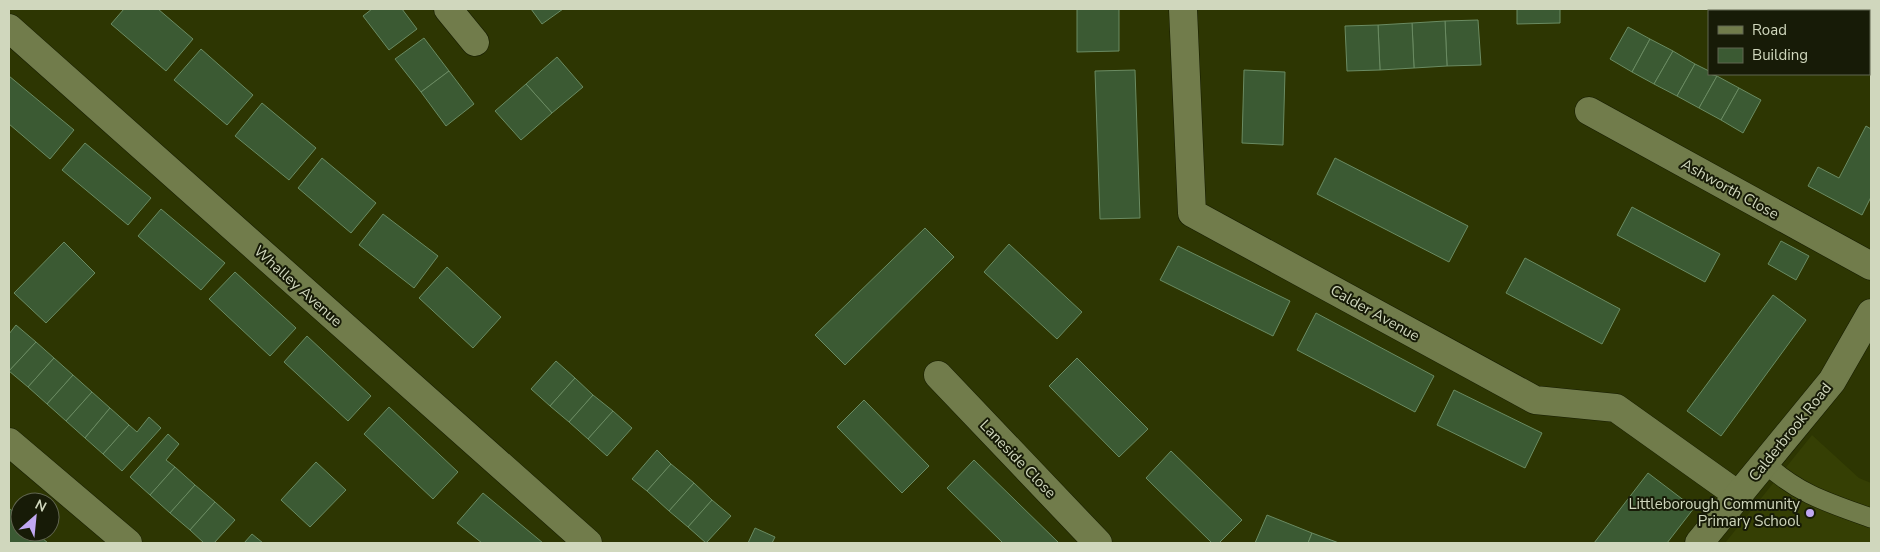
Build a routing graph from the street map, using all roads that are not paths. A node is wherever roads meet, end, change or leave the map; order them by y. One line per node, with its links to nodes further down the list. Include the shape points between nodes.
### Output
1 (448, 9): 4 (street)
2 (1183, 9): 11 (street, Calder Avenue, via 1192,213 1535,400 1616,408)
3 (9, 28): 14 (street, Whalley Avenue)
4 (475, 42)
5 (1589, 111): 6 (street, Ashworth Close)
6 (1871, 266)
7 (1871, 313): 10 (street, Calderbrook Road, via 1832,381)
8 (938, 375): 15 (street, Laneside Close)
9 (9, 442): 13 (street)
10 (1765, 463): 11 (street, Calderbrook Road); 12 (lane, via 1810,496)
11 (1738, 495): 16 (street, Calderbrook Road)
12 (1871, 518)
13 (128, 543)
14 (588, 543)
15 (1098, 543)
16 (1699, 543)

